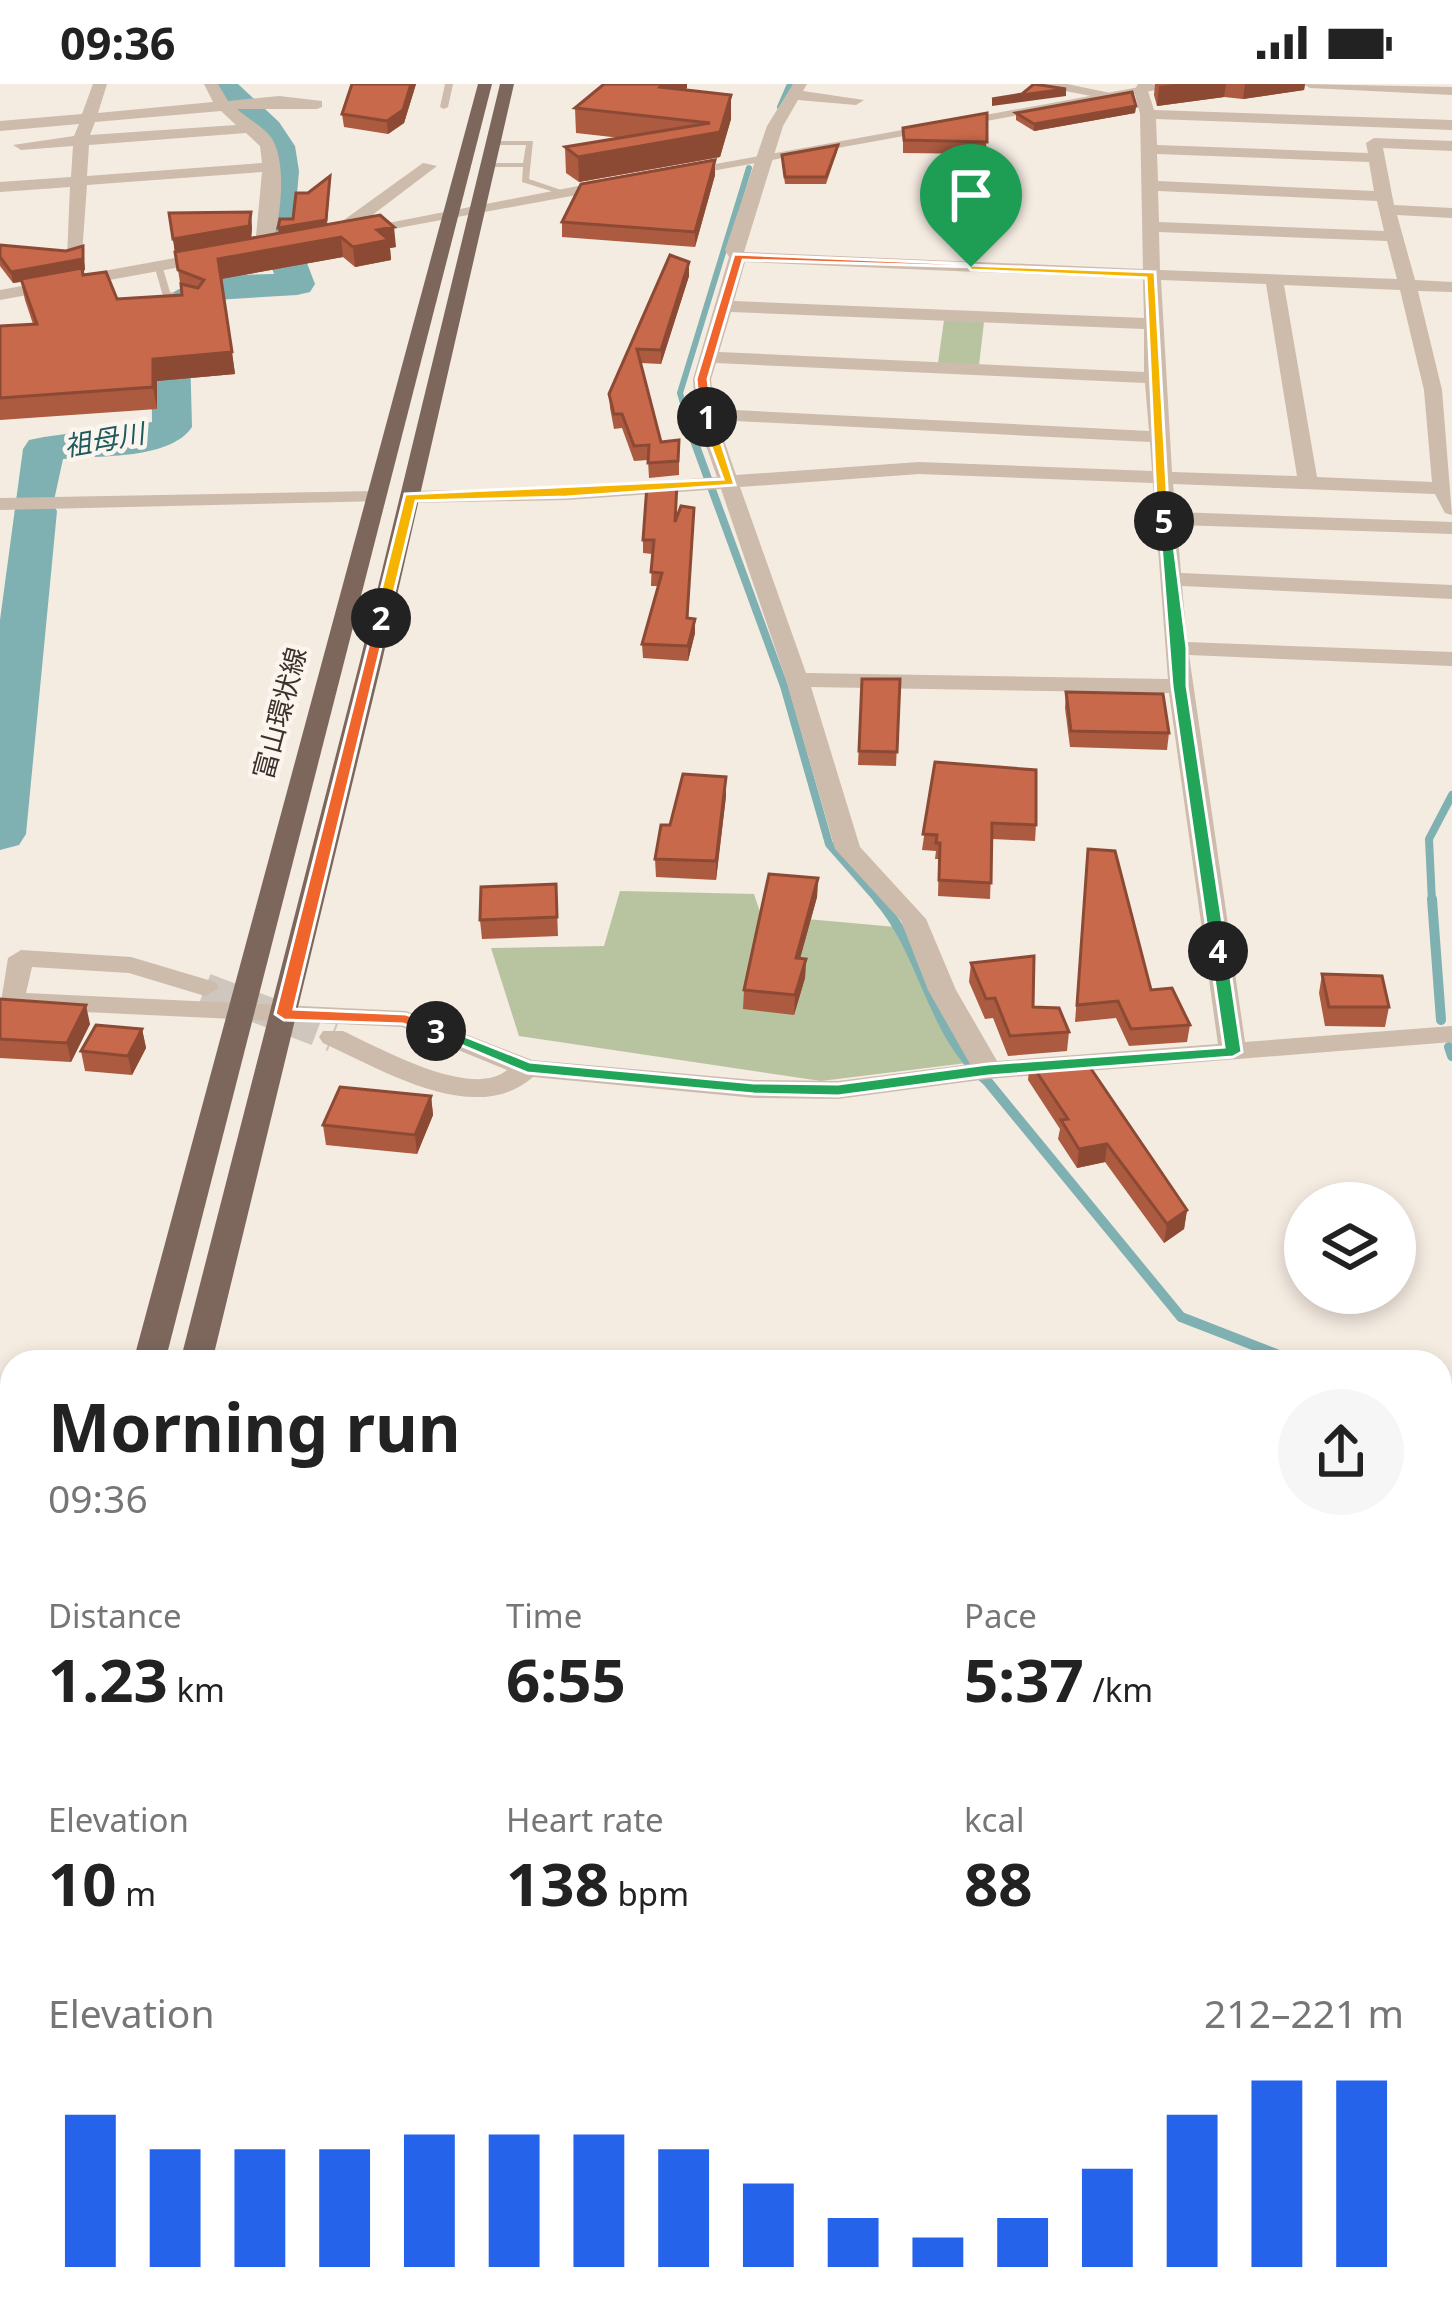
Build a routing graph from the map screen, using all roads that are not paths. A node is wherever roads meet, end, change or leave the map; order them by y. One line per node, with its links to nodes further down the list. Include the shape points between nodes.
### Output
1 (100, 84): 18 (street)
2 (212, 84): 16 (street)
3 (449, 84): 15 (lane)
4 (485, 84): 40 (main road, 富山環状線)
5 (507, 84): 26 (main road)
6 (1036, 84): 12 (street)
7 (1182, 84): 9 (street)
8 (1310, 84): 11 (street)
9 (1144, 88): 12 (street); 17 (street)
10 (798, 90): 13 (street); 27 (street)
11 (1452, 91)
12 (1112, 95): 27 (street)
13 (856, 100)
14 (316, 104): 16 (street)
15 (444, 107)
16 (229, 109): 18 (street); 21 (street)
17 (1148, 114): 19 (street); 25 (street)
18 (87, 118): 20 (street); 22 (street)
19 (1452, 125)
20 (0, 126)
21 (254, 128): 22 (street); 31 (street, via 268,145)
22 (81, 140): 24 (street); 34 (street)
23 (1452, 146): 28 (street, via 1374,143)
24 (0, 147)
25 (1150, 149): 28 (street); 35 (street)
26 (490, 154): 29 (lane); 29 (lane, via 530,143); 39 (main road)
27 (762, 158): 32 (street); 47 (street)
28 (1376, 158): 38 (street)
29 (527, 165): 37 (lane, via 525,179)
30 (429, 166): 40 (street, via 327,235)
31 (270, 167): 34 (street); 44 (street, via 273,245)
32 (660, 176)
33 (640, 179): 37 (street)
34 (79, 181): 36 (street); 45 (street)
35 (1151, 186): 38 (street); 42 (street)
36 (0, 187)
37 (561, 194): 39 (street)
38 (1383, 203): 41 (street); 43 (street)
39 (477, 208): 40 (street); 66 (main road)
40 (449, 213): 65 (main road, 富山環状線)
41 (1452, 213)
42 (1153, 226): 43 (street); 49 (street)
43 (1391, 236): 51 (street)
44 (243, 250)
45 (73, 254)
46 (222, 254): 48 (street)
47 (738, 257): 49 (street); 55 (street)
48 (158, 266): 53 (street); 54 (lane, via 166,294)
49 (1151, 275): 50 (street); 56 (street)
50 (1274, 280): 51 (street); 63 (street)
51 (1405, 286): 52 (street); 64 (street, via 1433,390)
52 (1452, 287)
53 (0, 295)
54 (199, 304)
55 (724, 306): 56 (street); 57 (street)
56 (1152, 324): 58 (street)
57 (709, 357): 58 (street); 59 (street, via 700,397)
58 (1154, 378): 60 (street)
59 (705, 414): 60 (street); 62 (street)
60 (1158, 437): 61 (street)
61 (1161, 476): 62 (street, via 919,468); 63 (street); 69 (street)
62 (730, 482): 66 (street); 75 (street)
63 (1308, 482): 64 (street)
64 (1440, 488): 68 (street)
65 (376, 497): 67 (street); 79 (main road, 富山環状線)
66 (410, 497): 80 (main road)
67 (0, 504)
68 (1452, 509)
69 (1163, 518): 70 (street); 71 (street)
70 (1452, 528)
71 (1172, 579): 72 (street); 73 (street)
72 (1452, 592)
73 (1180, 648): 74 (street); 76 (street)
74 (1452, 659)
75 (797, 680): 76 (street); 85 (street, via 848,849 913,919)
76 (1180, 686): 83 (street)
77 (205, 988): 78 (street, via 131,965 21,958)
78 (5, 1000): 79 (street)
79 (240, 1012): 80 (street); 86 (main road, 富山環状線)
80 (284, 1014): 84 (street, via 406,1019); 87 (main road)
81 (1452, 1034): 83 (street)
82 (333, 1037): 84 (street, via 438,1082 477,1089 501,1089)
83 (1233, 1052): 85 (street)
84 (527, 1068): 85 (street, via 838,1090)
85 (979, 1071)
86 (151, 1350)
87 (199, 1350)

